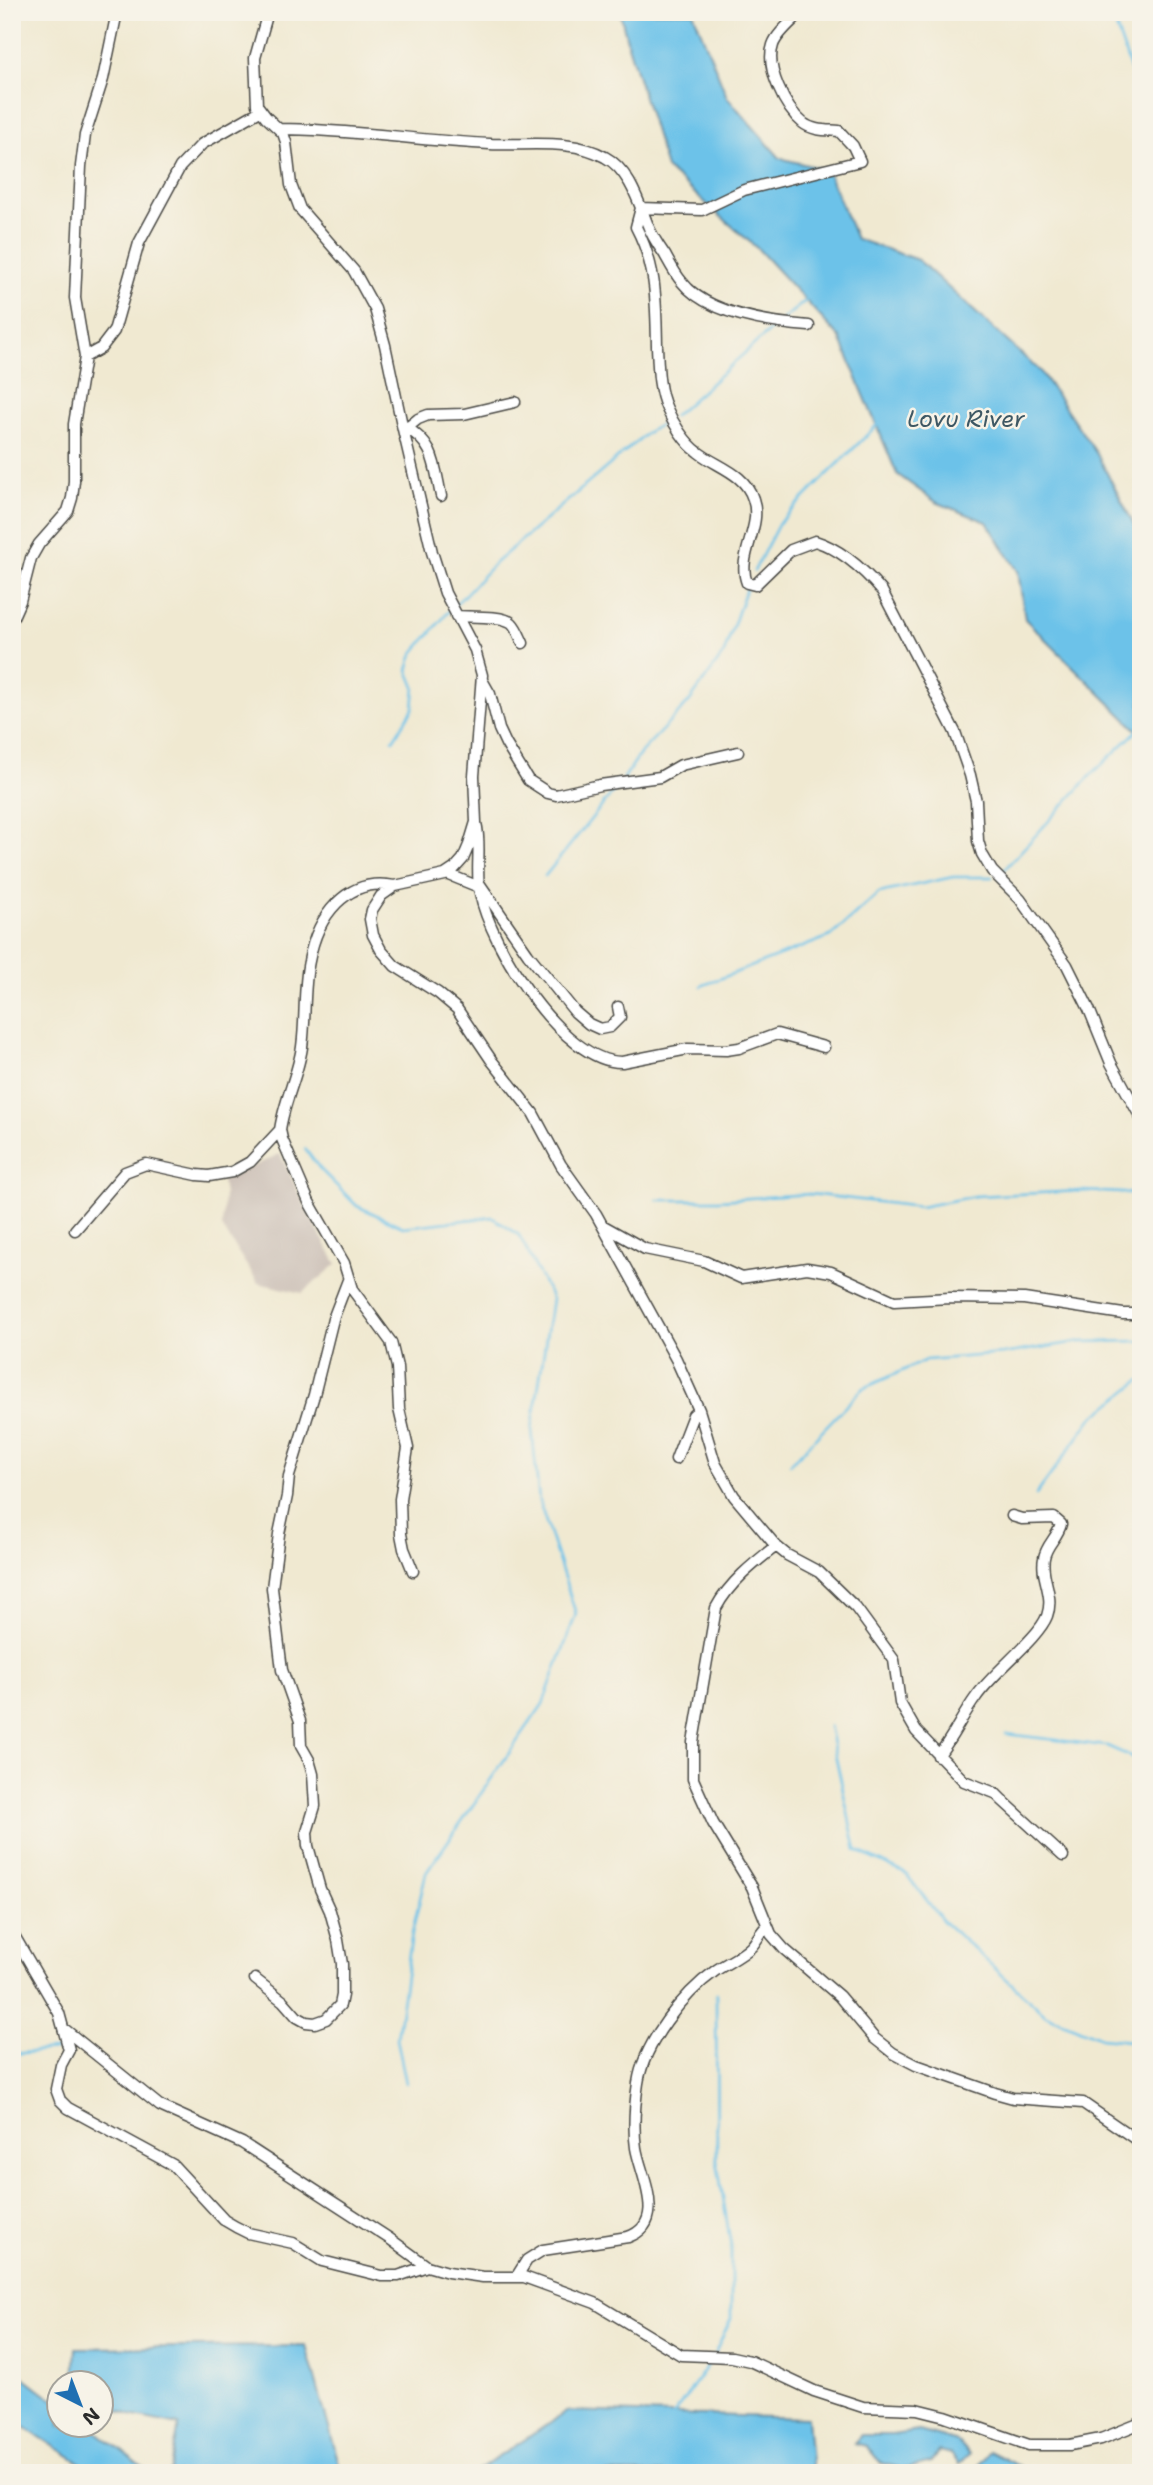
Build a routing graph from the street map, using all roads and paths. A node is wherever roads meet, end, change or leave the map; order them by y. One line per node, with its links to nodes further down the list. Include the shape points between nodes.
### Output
1 (117, 12): 8 (street, via 81,166 75,298)
2 (268, 12): 4 (street, via 255,58)
3 (802, 12): 6 (street, via 773,44 771,62 778,89 802,123 815,130 839,131 860,161 744,190 702,210)
4 (260, 111): 5 (street); 8 (street, via 202,144 180,167 139,243 114,331 101,348)
5 (278, 129): 6 (street, via 590,149 621,170); 10 (street, via 286,142 291,186 300,209 354,271 375,309)
6 (641, 208): 7 (street, via 650,232 695,295 713,307); 23 (street, via 636,227 654,274 659,379 665,406 696,451 732,472 750,490 755,508 744,569 747,583 755,585 791,550 814,541 850,561 882,592 955,732 976,801 982,854 1067,965)
7 (809, 326)
8 (85, 357): 13 (street, via 74,424 72,498 68,511 31,558)
9 (515, 402): 10 (street, via 464,414 428,415)
10 (404, 427): 11 (street, via 423,439 430,450); 12 (street, via 432,552)
11 (441, 496)
12 (456, 616): 14 (street, via 508,621); 15 (street, via 475,650)
13 (12, 619)
14 (523, 643)
15 (482, 680): 16 (street, via 506,744 528,780 548,793 660,777 681,765); 17 (street, via 474,776)
16 (738, 752)
17 (476, 822): 18 (street, via 463,859); 19 (street)
18 (447, 874): 19 (street); 20 (street)
19 (479, 885): 21 (street, via 528,954 585,1021 600,1029 610,1027 620,1017); 22 (street, via 500,948 537,1002 579,1045 603,1060 622,1062 688,1049 726,1050 777,1034)
20 (395, 887): 24 (street, via 378,883 359,888 333,905 324,920 309,958 302,1046); 25 (street, via 381,895 372,910 370,928 381,950 395,966 446,999 463,1016 533,1113)
21 (618, 1007)
22 (824, 1046)
23 (1141, 1118)
24 (280, 1130): 26 (street, via 250,1162 232,1172 209,1176 146,1164 125,1172); 27 (street)
25 (602, 1225): 28 (street, via 645,1249 704,1261 741,1278 807,1268 838,1275 894,1301 1024,1299); 29 (street)
26 (75, 1230)
27 (348, 1280): 33 (street, via 386,1333 395,1355 399,1409 408,1448 400,1499 401,1534); 38 (street, via 289,1476 272,1588 282,1670 300,1721 301,1746 313,1774 315,1807 308,1846 341,1953 340,2005 326,2019 306,2022)
28 (1141, 1314)
29 (699, 1410): 30 (street, via 692,1415); 32 (street, via 722,1477)
30 (676, 1459)
31 (1012, 1516): 34 (street, via 1054,1518 1060,1524 1043,1562 1049,1610 1040,1627 976,1696)
32 (776, 1546): 34 (street, via 819,1572 863,1618 894,1660 900,1703 908,1720); 36 (street, via 734,1583 716,1608 693,1742 693,1779 713,1823 752,1887)
33 (413, 1571)
34 (939, 1756): 35 (street, via 964,1781 995,1793)
35 (1063, 1856)
36 (767, 1926): 40 (street, via 775,1940 839,1996 893,2053 1013,2098 1083,2102); 42 (street, via 751,1948 685,1997 641,2070 635,2137 648,2189 647,2224 628,2237 534,2253)
37 (12, 1932): 39 (street, via 59,2013)
38 (255, 1979)
39 (62, 2027): 41 (street, via 160,2106 242,2143); 41 (street, via 69,2050 56,2089 60,2100 79,2116 173,2165 224,2220 248,2233 293,2243 322,2261 365,2273 398,2276)
40 (1141, 2143)
41 (427, 2266): 42 (street, via 483,2277)
42 (517, 2276): 43 (street, via 595,2303 681,2356 750,2361 814,2391 863,2407 917,2409 1045,2446 1101,2439)
43 (1141, 2423)

